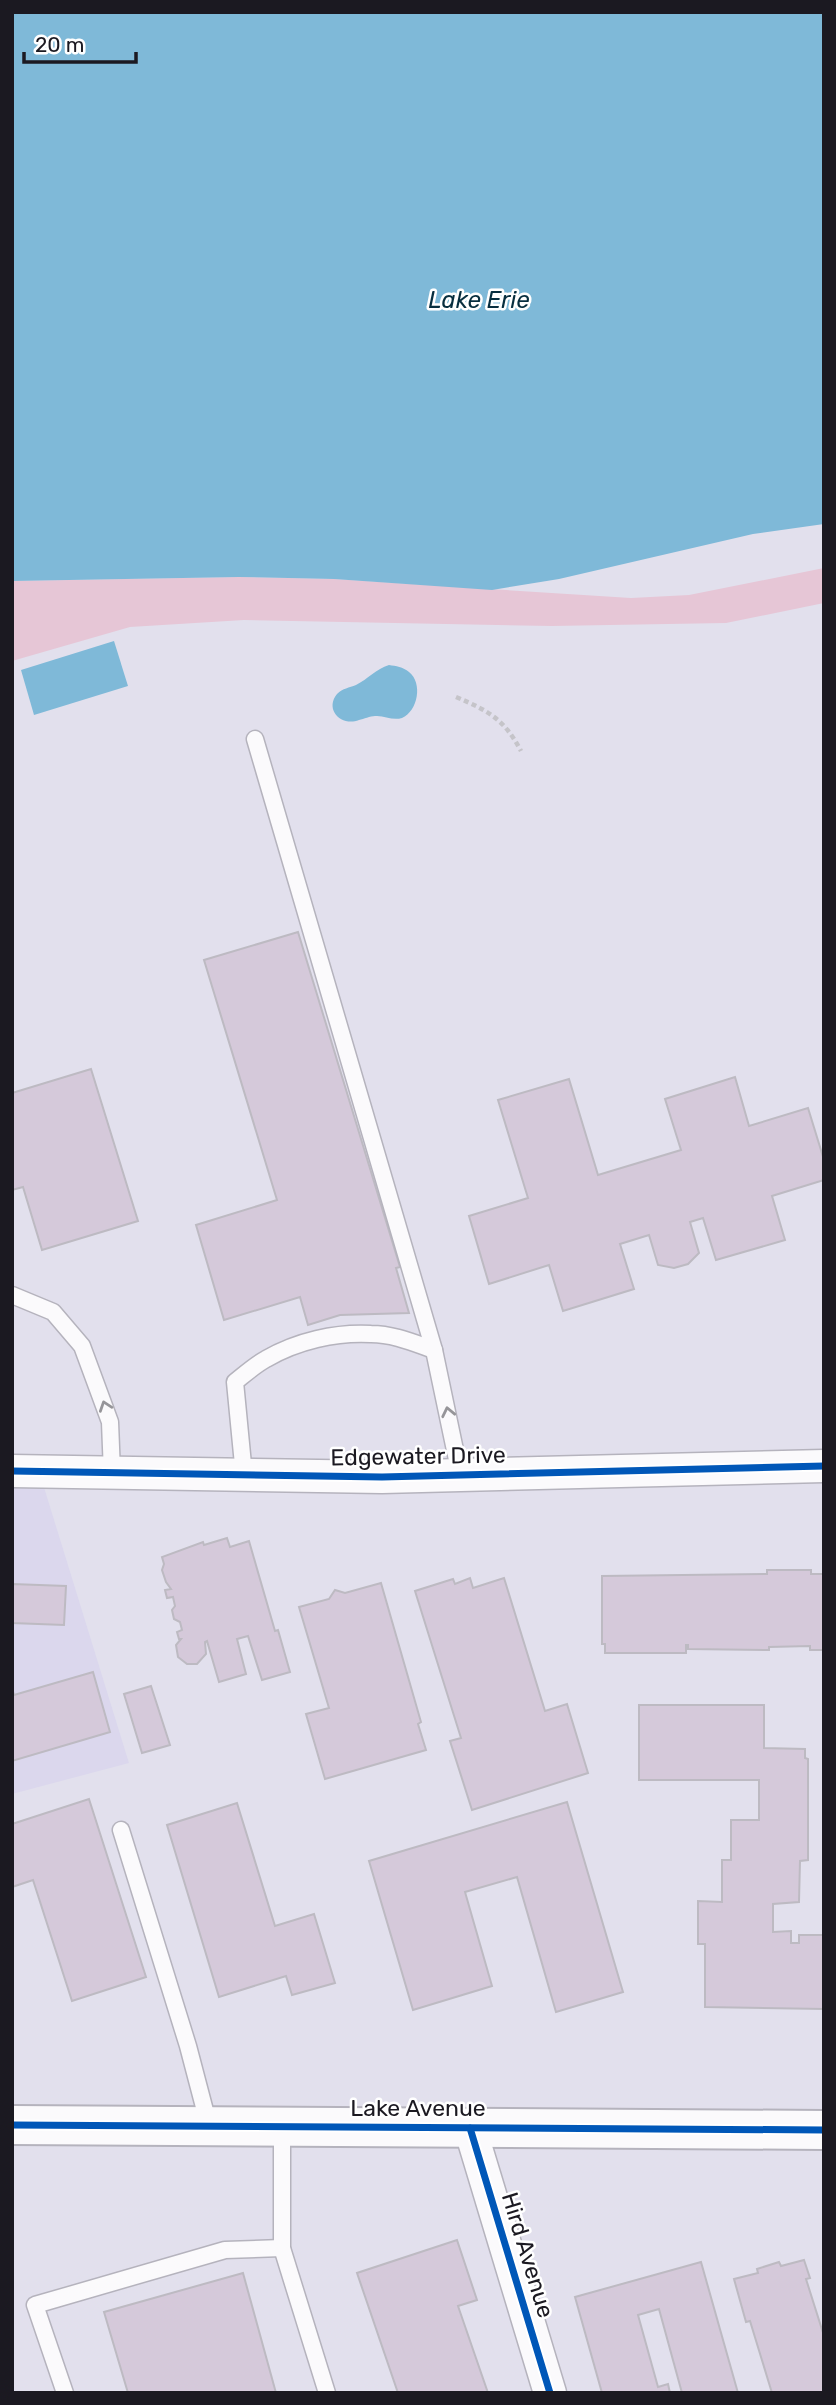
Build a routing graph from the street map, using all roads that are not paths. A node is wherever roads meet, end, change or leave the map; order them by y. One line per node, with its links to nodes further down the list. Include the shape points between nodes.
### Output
1 (255, 739): 3 (lane)
2 (12, 1295): 6 (lane, one-way to 2, via 110,1422 82,1346 53,1312)
3 (434, 1350): 7 (lane, one-way to 3); 8 (lane, via 373,1334 338,1335 301,1343 266,1359 235,1382)
4 (824, 1466): 7 (street, Edgewater Drive)
5 (12, 1471): 6 (street, Edgewater Drive)
6 (112, 1473): 8 (street, Edgewater Drive)
7 (460, 1474): 8 (street, Edgewater Drive)
8 (244, 1475)
9 (121, 1830): 11 (lane)
10 (12, 2125): 11 (street, Lake Avenue)
11 (209, 2126): 12 (street, Lake Avenue)
12 (282, 2127): 13 (street, Lake Avenue); 15 (lane)
13 (470, 2128): 14 (street, Lake Avenue); 18 (street, Hird Avenue)
14 (824, 2130)
15 (282, 2248): 16 (lane, via 225,2250 35,2305); 17 (lane)
16 (65, 2393)
17 (327, 2393)
18 (550, 2393)

